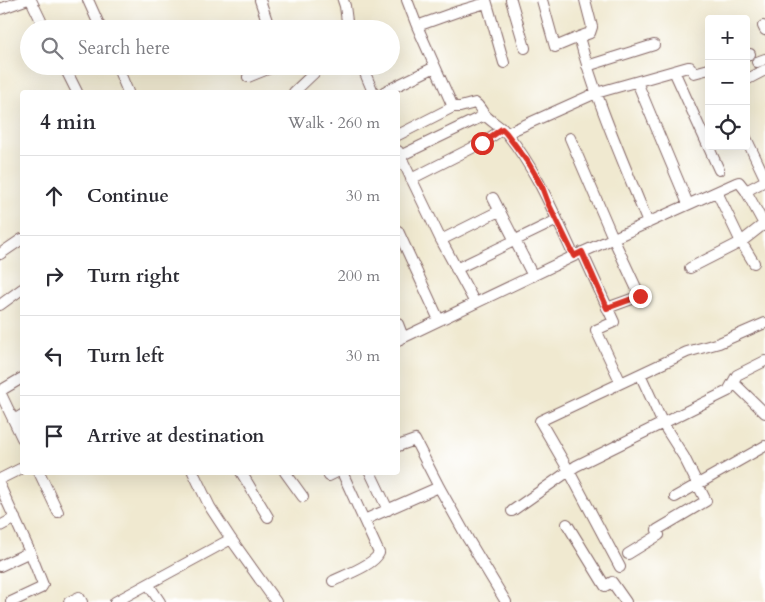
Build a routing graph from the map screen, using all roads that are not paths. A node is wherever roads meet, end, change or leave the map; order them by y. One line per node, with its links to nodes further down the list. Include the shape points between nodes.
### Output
1 (24, 0): 11 (street)
2 (31, 0): 12 (street)
3 (88, 0): 13 (street)
4 (260, 0): 14 (street)
5 (344, 0): 15 (street)
6 (407, 0): 16 (street)
7 (511, 0): 19 (street)
8 (542, 0): 17 (street, via 555,47)
9 (585, 0): 17 (street, via 592,30)
10 (486, 1): 16 (street); 20 (street)
11 (0, 9)
12 (41, 20)
13 (97, 20)
14 (267, 20)
15 (347, 20)
16 (416, 26): 22 (street)
17 (579, 37): 21 (street)
18 (654, 45): 21 (street)
19 (525, 48)
20 (504, 63)
21 (587, 66): 39 (street)
22 (435, 67): 38 (street); 40 (street)
23 (705, 69): 25 (street, via 694,73 688,66)
24 (765, 70): 32 (street)
25 (674, 71): 33 (street); 48 (street)
26 (68, 75): 34 (street)
27 (121, 75): 35 (street)
28 (253, 75): 31 (street)
29 (312, 75): 36 (street)
30 (366, 75): 37 (street)
31 (248, 77)
32 (750, 78)
33 (637, 82): 39 (street); 54 (street)
34 (76, 90)
35 (127, 90)
36 (296, 90)
37 (372, 90)
38 (388, 90)
39 (596, 94): 42 (street); 58 (street)
40 (452, 107): 41 (street, via 475,103); 43 (street)
41 (485, 115): 42 (street); 46 (street)
42 (504, 131): 49 (street); 56 (street, via 527,161)
43 (400, 135)
44 (570, 138): 60 (street)
45 (750, 147): 50 (street)
46 (400, 153)
47 (400, 158): 49 (street)
48 (719, 170)
49 (411, 179): 62 (street)
50 (765, 180): 51 (street)
51 (746, 191): 52 (street, via 739,182); 57 (street)
52 (717, 192): 54 (street); 64 (street)
53 (493, 198): 55 (street)
54 (688, 204): 58 (street)
55 (499, 211): 62 (street); 63 (street)
56 (556, 220): 63 (street); 66 (street)
57 (764, 222): 64 (street)
58 (648, 223): 60 (street)
59 (400, 235): 75 (street)
60 (613, 238): 66 (street); 74 (street, via 640,296)
61 (20, 240): 65 (street)
62 (441, 240): 69 (street)
63 (515, 240): 69 (street); 70 (street)
64 (742, 242): 67 (street); 68 (street)
65 (0, 254)
66 (578, 254): 70 (street); 74 (street)
67 (754, 263)
68 (690, 268)
69 (456, 269): 72 (street)
70 (533, 276): 72 (street)
71 (20, 290): 73 (street)
72 (475, 303): 75 (street)
73 (0, 305)
74 (607, 308): 82 (street, via 614,322 596,330)
75 (439, 320): 77 (street)
76 (765, 323): 79 (street, via 719,343 686,352)
77 (400, 339)
78 (765, 361): 81 (street, via 737,375)
79 (640, 374): 82 (street); 86 (street)
80 (20, 379): 83 (street)
81 (733, 382): 84 (street); 86 (street, via 728,392)
82 (621, 383): 90 (street, via 540,421)
83 (0, 391): 85 (street)
84 (765, 413)
85 (18, 417)
86 (663, 424): 90 (street); 98 (street)
87 (400, 445): 100 (street, via 415,440)
88 (765, 446): 98 (street)
89 (20, 469): 97 (street)
90 (569, 471): 104 (street); 115 (street)
91 (40, 475): 105 (street)
92 (194, 475): 111 (street)
93 (243, 475): 106 (street)
94 (287, 475): 101 (street)
95 (343, 475): 108 (street)
96 (371, 475): 103 (street)
97 (0, 480)
98 (698, 485): 102 (street); 113 (street, via 706,501 657,530 659,535)
99 (0, 486): 107 (street)
100 (439, 487): 103 (street); 124 (street)
101 (303, 497)
102 (675, 498)
103 (388, 510): 108 (street)
104 (512, 511)
105 (58, 512)
106 (268, 517)
107 (15, 518): 110 (street); 112 (street)
108 (364, 520): 116 (street, via 378,556)
109 (567, 524): 125 (street, via 605,586 612,582)
110 (0, 526)
111 (231, 539): 117 (street); 123 (street)
112 (30, 552): 114 (street); 119 (street, via 41,588)
113 (628, 554)
114 (0, 566)
115 (620, 568)
116 (333, 581)
117 (148, 584): 121 (street); 122 (street)
118 (81, 599): 120 (street)
119 (11, 602)
120 (69, 602)
121 (115, 602)
122 (160, 602)
123 (276, 602)
124 (506, 602)
125 (626, 602)

